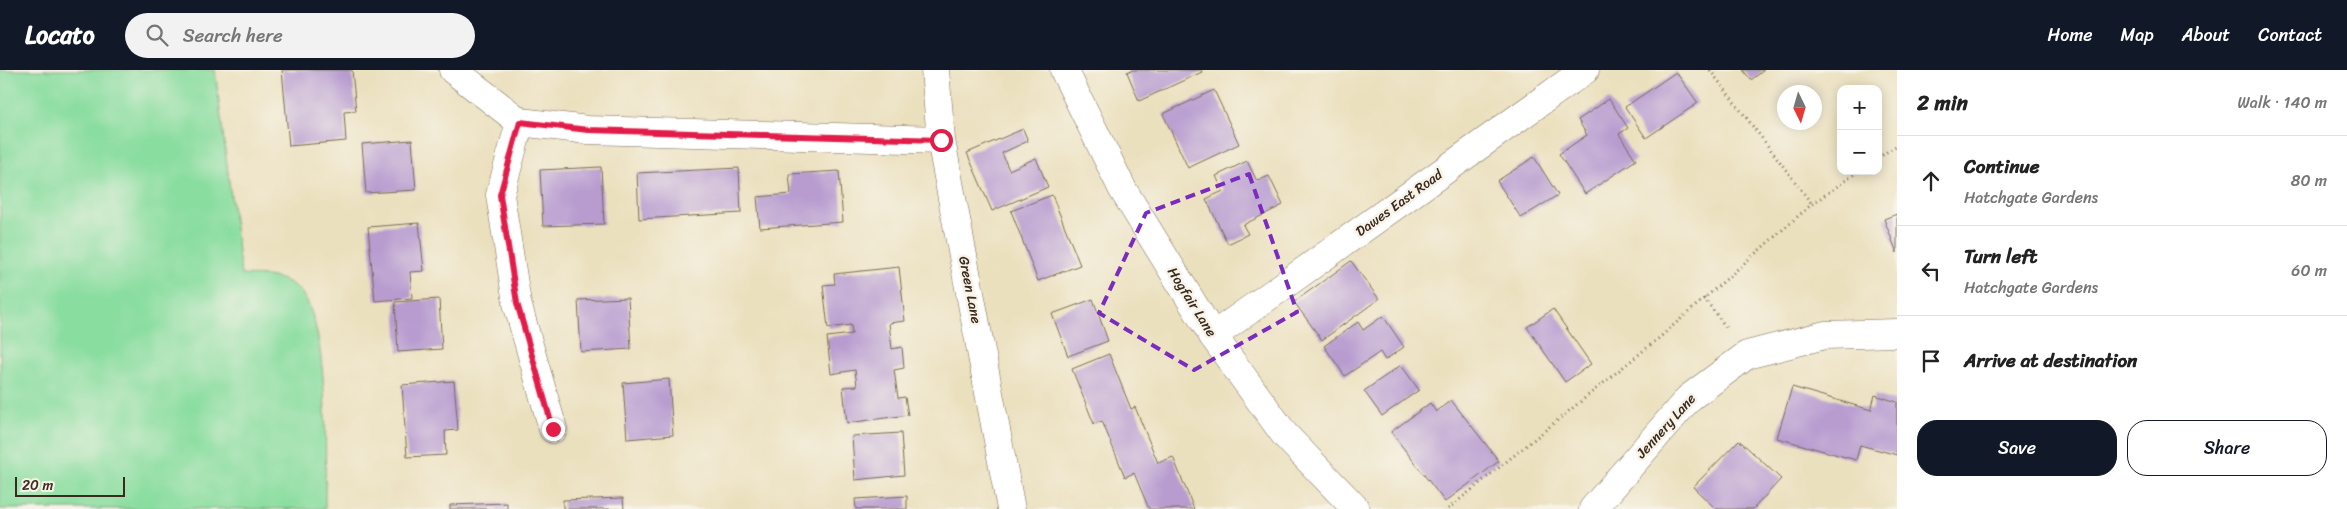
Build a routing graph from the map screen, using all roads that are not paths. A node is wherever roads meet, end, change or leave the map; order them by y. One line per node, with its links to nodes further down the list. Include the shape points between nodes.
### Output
1 (453, 70): 5 (street)
2 (935, 70): 6 (street, Green Lane)
3 (1064, 70): 8 (street, Hogfair Lane, via 1123,190)
4 (1585, 70): 8 (street, Dawes East Road)
5 (520, 122): 6 (street, via 588,130); 9 (street, via 500,195 517,303)
6 (941, 140): 10 (street, Green Lane)
7 (1897, 334): 12 (street, Jennery Lane, via 1825,334 1747,356 1689,398)
8 (1213, 336): 11 (street, Hogfair Lane, via 1285,434)
9 (553, 429)
10 (1011, 509)
11 (1356, 509)
12 (1593, 509)

